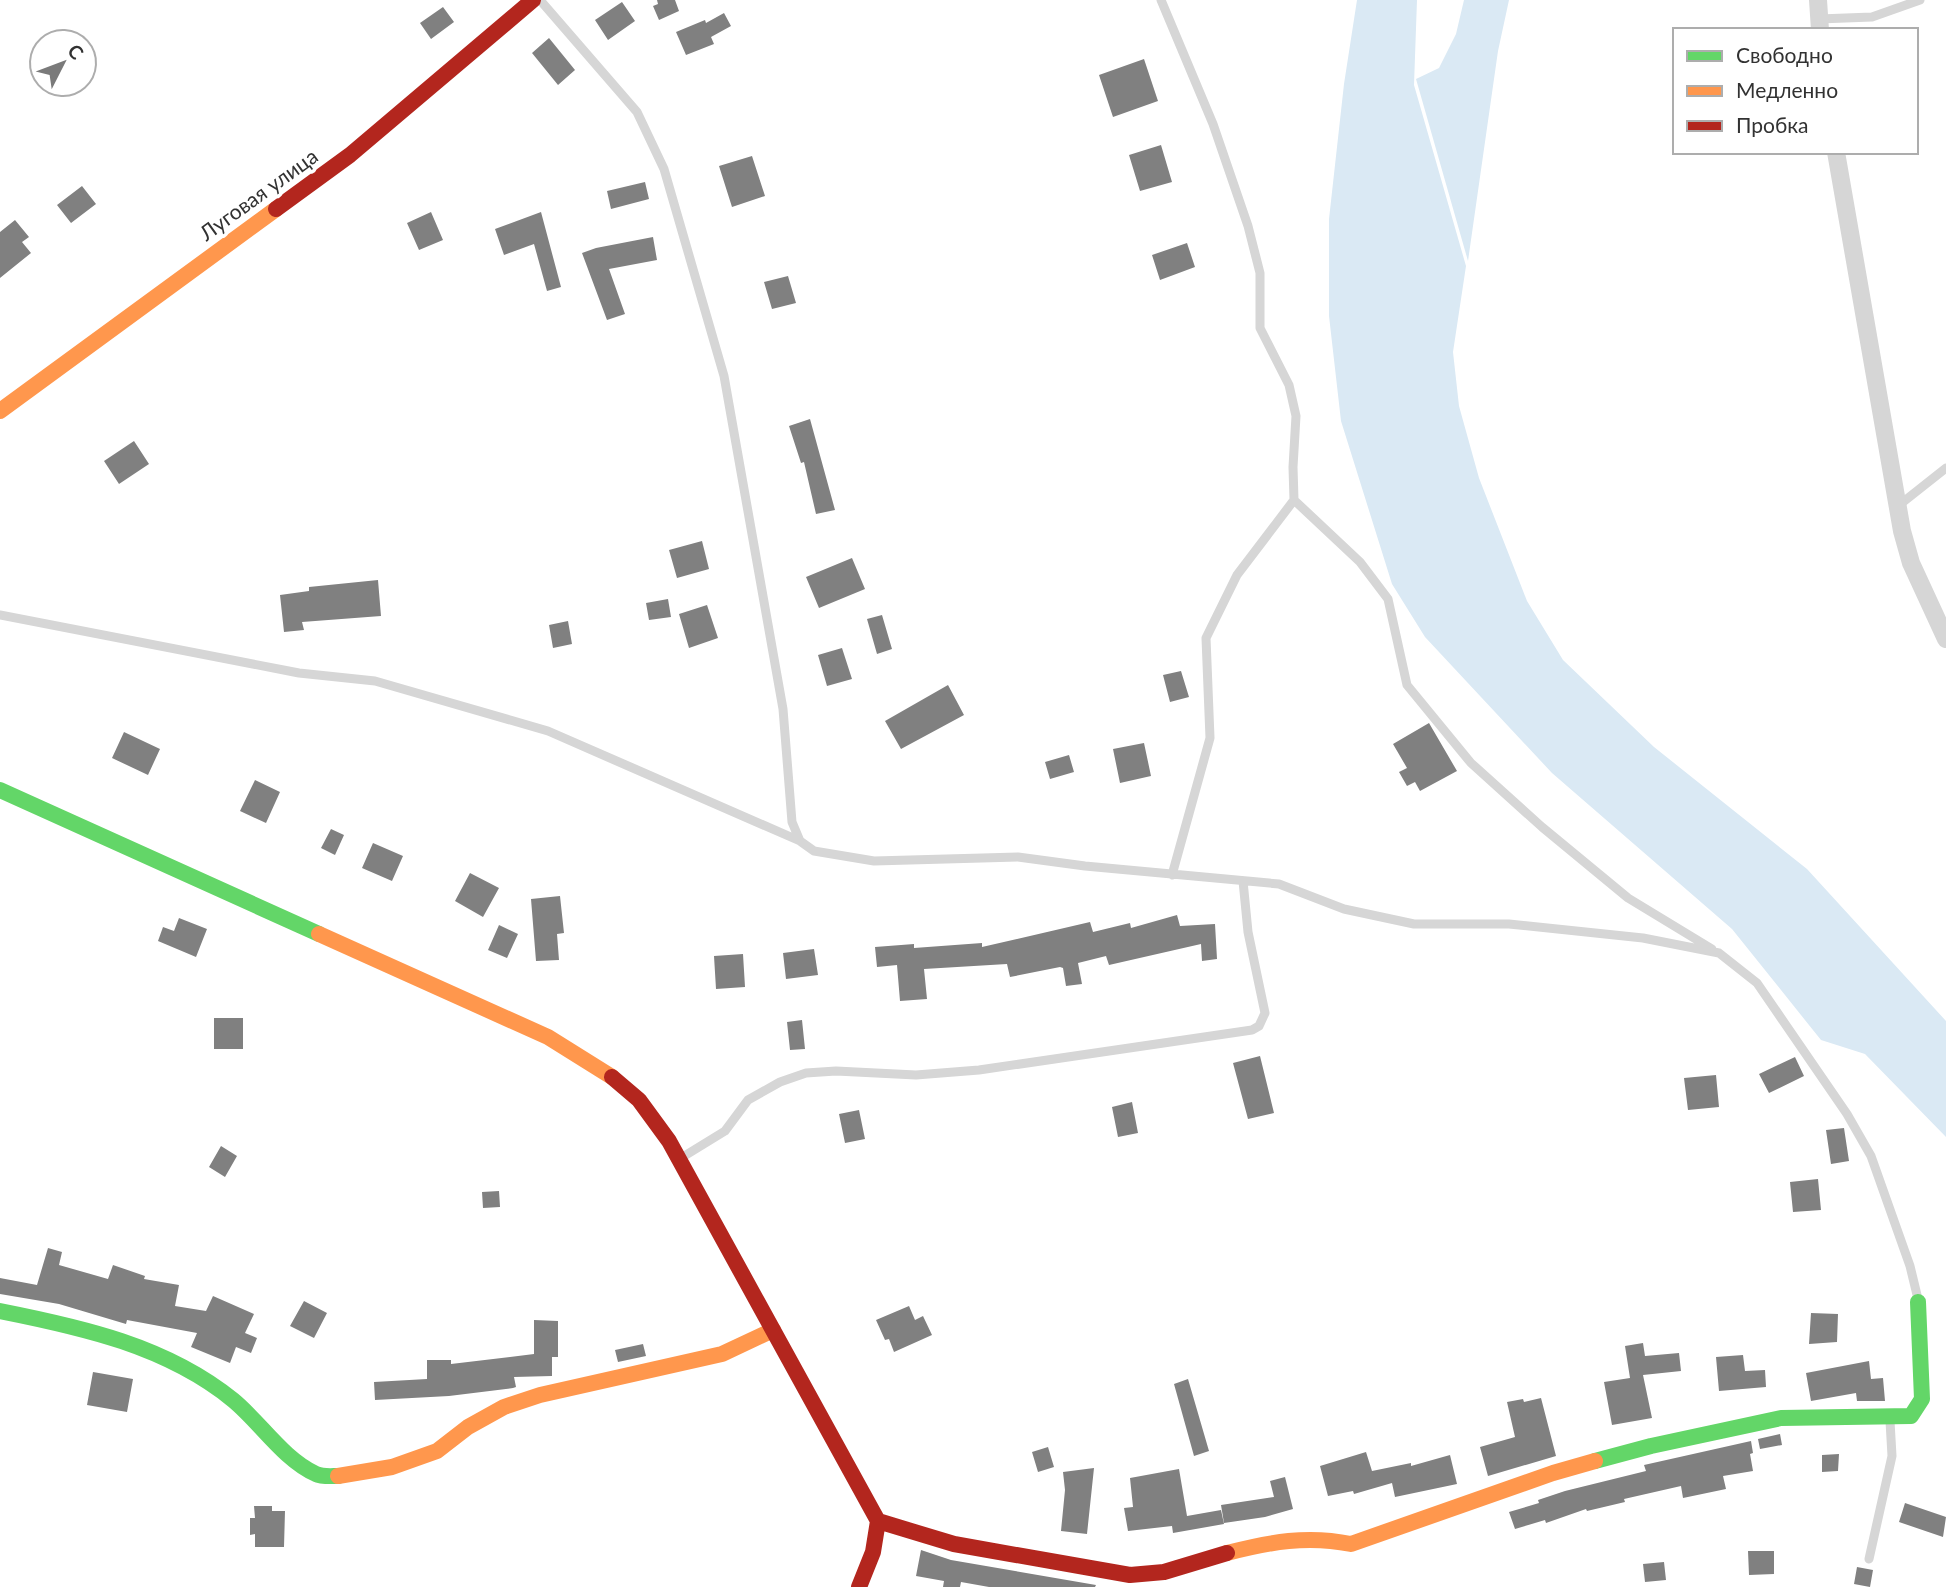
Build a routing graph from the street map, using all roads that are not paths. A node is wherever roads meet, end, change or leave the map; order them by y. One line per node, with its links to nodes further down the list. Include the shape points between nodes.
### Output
1 (533, 0): 8 (street, Луговая улица, via 350,155)
2 (540, 0): 15 (lane, via 637,112 664,169 724,376 783,709 792,822)
3 (1161, 0): 10 (lane, via 1213,124 1248,226 1260,273 1260,328 1289,385 1296,416)
4 (1818, 0): 6 (street)
5 (1920, 0): 6 (lane, via 1871,17)
6 (1819, 24)
7 (1836, 154): 11 (street)
8 (0, 411)
9 (1946, 468): 11 (lane)
10 (1294, 499): 16 (lane, via 1237,575 1206,638 1210,738); 18 (lane, via 1360,562 1388,599 1407,685 1471,763 1628,898)
11 (1898, 507): 13 (street, via 1911,563)
12 (0, 615): 15 (lane, via 299,673 375,681 548,731)
13 (1946, 639)
14 (0, 790): 19 (street, via 557,1042 627,1089 649,1112)
15 (800, 841): 16 (lane, via 814,851 874,861 1018,857)
16 (1172, 875): 17 (lane)
17 (1243, 881): 18 (lane, via 1279,884 1344,909 1414,924 1509,923 1643,938); 19 (lane, via 1265,1013 1252,1030 979,1070 916,1075 806,1073 748,1100 725,1131)
18 (1719, 953): 20 (lane, via 1757,983 1853,1124 1871,1156)
19 (679, 1159): 22 (street)
20 (1919, 1302): 23 (street, via 1922,1399 1911,1416)
21 (0, 1311): 22 (street, via 132,1344 184,1368 232,1398 293,1459 318,1475 344,1476 392,1467 437,1451 468,1427 540,1395 685,1364)
22 (773, 1330): 24 (street)
23 (1890, 1415): 24 (street, via 1781,1418 1729,1429 1553,1472 1351,1544 1273,1541 1144,1575 954,1544); 25 (lane, via 1892,1456)
24 (878, 1521): 26 (street, via 873,1552)
25 (1869, 1559)
26 (859, 1587)

